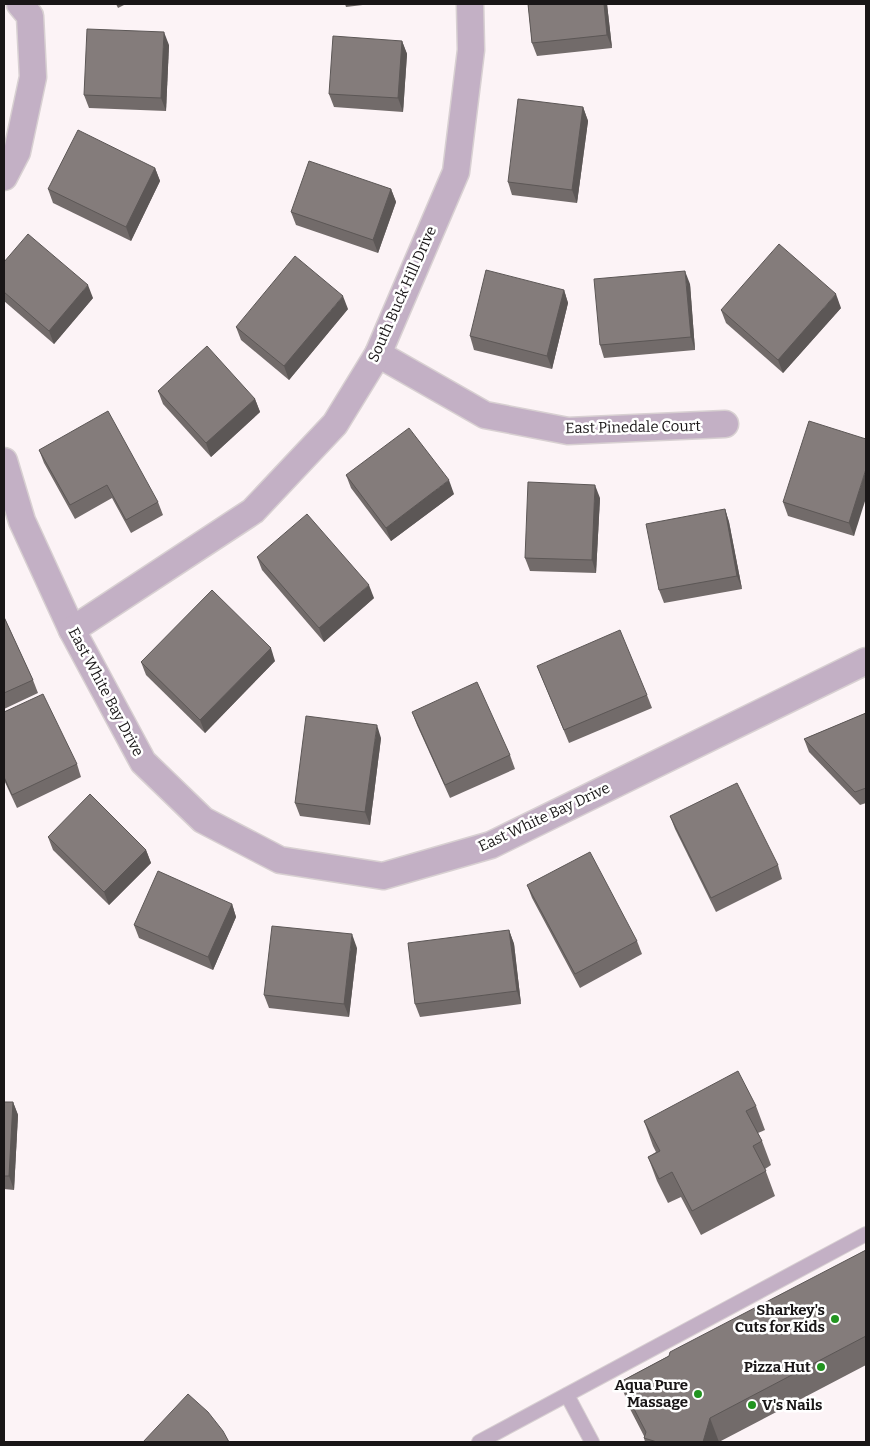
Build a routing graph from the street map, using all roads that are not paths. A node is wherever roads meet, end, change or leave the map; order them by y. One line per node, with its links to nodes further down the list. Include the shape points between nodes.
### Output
1 (20, 4): 3 (street, via 30,16 33,77 17,152)
2 (470, 4): 4 (street, South Buck Hill Drive, via 471,50 456,172)
3 (4, 177)
4 (378, 354): 5 (street, East Pinedale Court, via 486,414 568,431); 7 (street, South Buck Hill Drive, via 335,424 253,511)
5 (725, 424)
6 (4, 461): 7 (street, East White Bay Drive, via 22,521)
7 (72, 630): 8 (street, East White Bay Drive, via 143,762 203,820 280,860 383,876 492,845)
8 (866, 661)
9 (866, 1234): 10 (lane)
10 (567, 1395): 11 (lane); 12 (lane)
11 (479, 1442)
12 (592, 1442)

